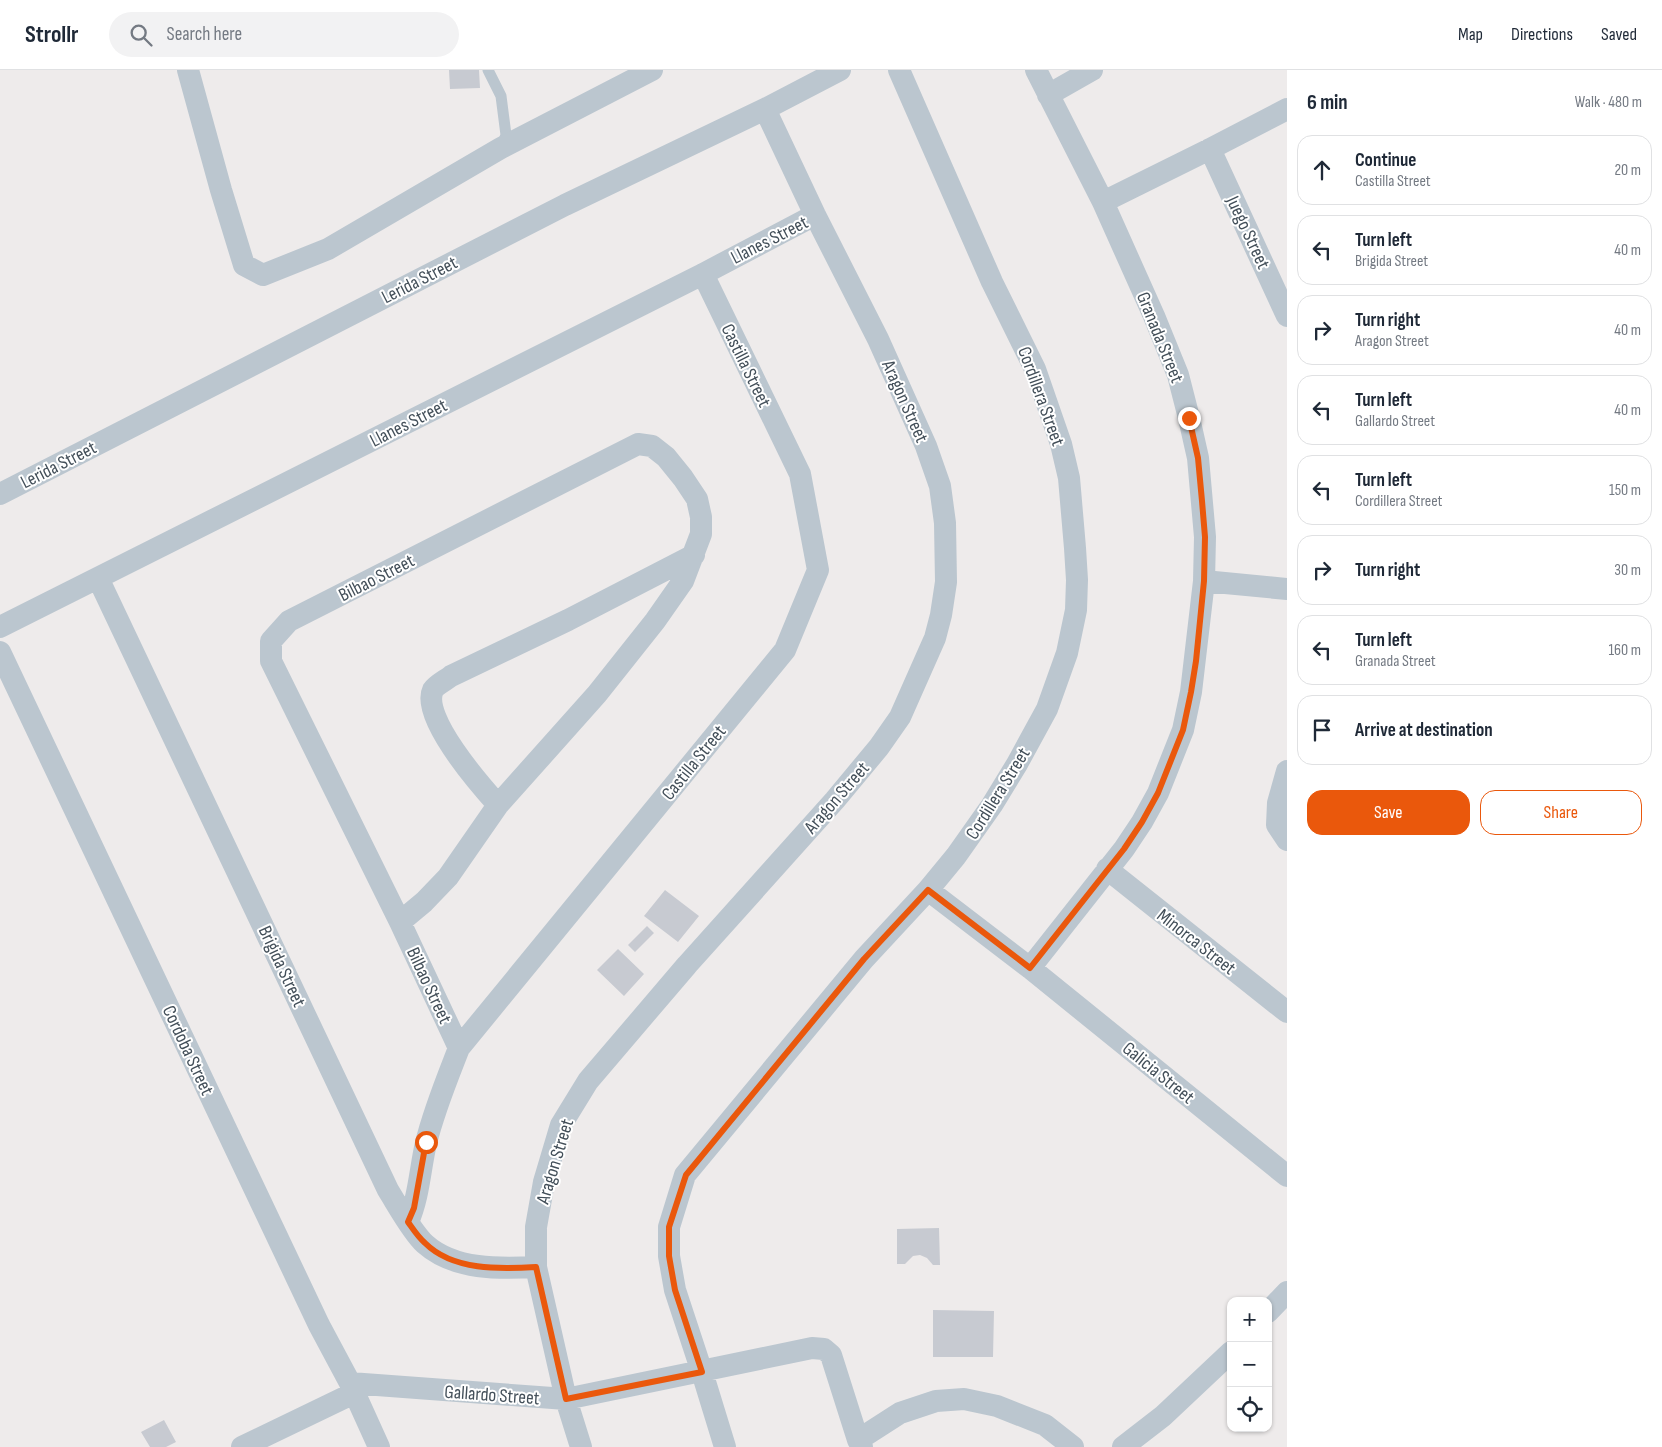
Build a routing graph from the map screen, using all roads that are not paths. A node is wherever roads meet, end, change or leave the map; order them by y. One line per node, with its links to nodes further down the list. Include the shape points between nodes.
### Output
1 (188, 70): 11 (street, via 244,265 263,275 328,249)
2 (488, 70): 11 (lane, via 501,96 506,135)
3 (652, 70): 11 (street)
4 (840, 70): 9 (street, Lerida Street)
5 (899, 70): 28 (street, Cordillera Street, via 992,282 1035,370 1056,428 1069,478 1077,580 1076,610 1067,653 1047,709 992,805)
6 (1036, 70): 8 (street, Granada Street)
7 (1092, 70): 8 (street)
8 (1048, 94): 13 (street, Granada Street)
9 (765, 108): 14 (street, Aragon Street); 17 (street, Lerida Street, via 556,209)
10 (1287, 109): 12 (street)
11 (501, 148)
12 (1210, 149): 13 (street); 16 (street, Juego Street)
13 (1103, 202): 20 (street, Granada Street, via 1170,353 1185,399 1198,458 1205,537)
14 (815, 215): 15 (street, Llanes Street); 35 (street, Aragon Street, via 906,398 940,486 945,523 946,582 935,638 900,717 879,747 681,972 588,1081 575,1101 561,1125 544,1182 536,1227)
15 (703, 274): 19 (street, Llanes Street); 32 (street, Castilla Street, via 800,474 818,570 784,650)
16 (1287, 316)
17 (0, 494)
18 (694, 555): 25 (street, Bilbao Street, via 683,581 597,694); 25 (street, via 451,676 433,689 430,699 435,716 459,759); 29 (street, Bilbao Street, via 701,534 697,499 666,457 652,446 638,444 289,621 271,641 271,661)
19 (98, 578): 22 (street, Llanes Street); 34 (street, Brigida Street, via 385,1182)
20 (1204, 581): 21 (street); 27 (street, Granada Street, via 1196,661 1183,730 1142,822)
21 (1287, 589)
22 (0, 627)
23 (0, 652): 40 (street, Cordoba Street, via 319,1325)
24 (1287, 771): 26 (street, via 1278,803 1277,825)
25 (498, 805): 29 (street, Bilbao Street, via 448,877)
26 (1287, 840)
27 (1107, 869): 30 (street, Granada Street); 31 (street, Minorca Street)
28 (928, 890): 30 (street, Galicia Street); 39 (street, Cordillera Street, via 864,959 686,1175 669,1227 669,1256 675,1290)
29 (400, 922): 32 (street, Bilbao Street)
30 (1030, 968): 33 (street, Galicia Street)
31 (1287, 1012)
32 (459, 1048): 34 (street, Castilla Street, via 433,1117 414,1208)
33 (1287, 1176)
34 (408, 1222): 35 (street, Brigida Street, via 425,1244 445,1257 500,1269)
35 (536, 1267): 41 (street, Aragon Street)
36 (1287, 1292): 37 (street)
37 (1272, 1308)
38 (1227, 1356): 48 (street, via 1163,1416)
39 (702, 1372): 41 (street, Gallardo Street); 42 (street, Gallardo Street, via 812,1348 824,1349 831,1355); 46 (street, Cordillera Street)
40 (352, 1388): 41 (street, Gallardo Street); 43 (street); 44 (street, Cordoba Street)
41 (566, 1399): 45 (street, Aragon Street)
42 (860, 1443): 47 (street, via 900,1413 936,1401 964,1399 997,1406 1045,1426)
43 (242, 1447)
44 (379, 1447)
45 (581, 1447)
46 (725, 1447)
47 (1073, 1447)
48 (1123, 1447)

